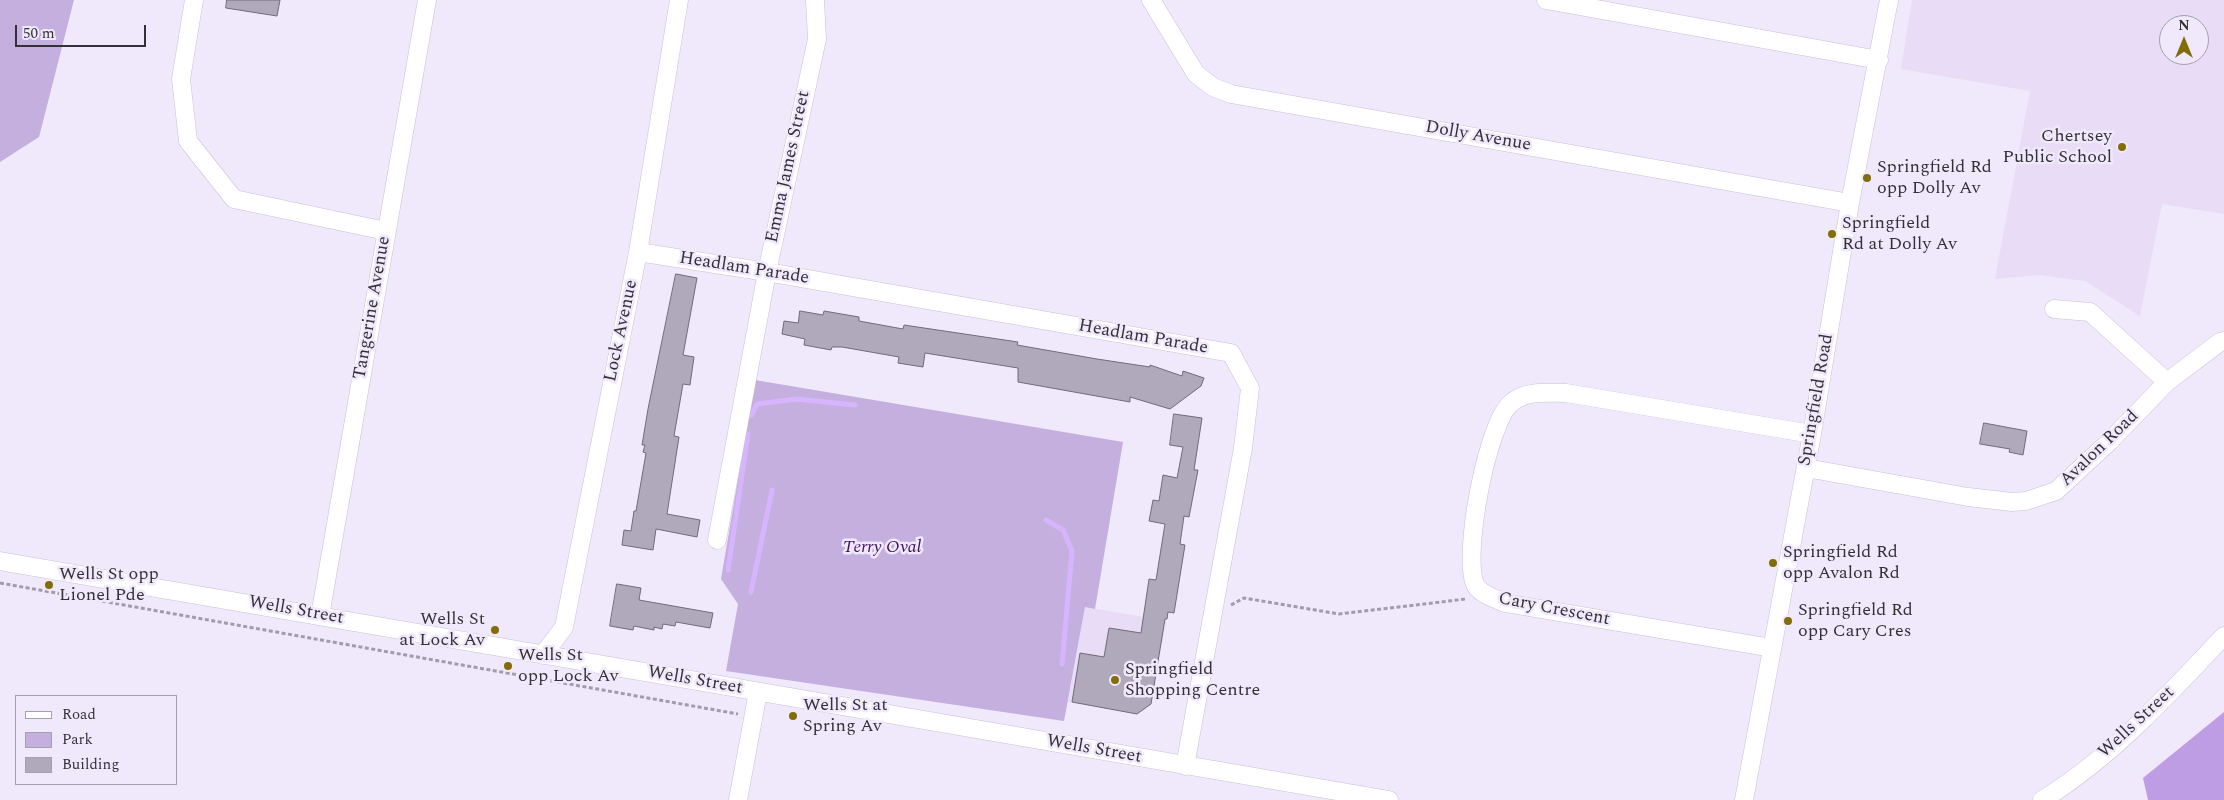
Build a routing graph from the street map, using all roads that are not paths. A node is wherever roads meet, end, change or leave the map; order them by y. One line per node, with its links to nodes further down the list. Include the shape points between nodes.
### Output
1 (194, 0): 10 (street, via 181,79 188,141 234,199)
2 (427, 0): 10 (street, Tangerine Avenue)
3 (679, 0): 11 (street, Lock Avenue)
4 (815, 0): 12 (street, Emma James Street, via 818,39)
5 (1152, 0): 9 (street, Dolly Avenue, via 1196,74 1213,87 1231,94)
6 (1546, 0): 8 (street)
7 (1890, 0): 8 (street, Springfield Road)
8 (1879, 60): 9 (street, Springfield Road)
9 (1850, 202): 16 (street, Springfield Road)
10 (386, 231): 20 (street, Tangerine Avenue)
11 (638, 252): 12 (street, Headlam Parade); 23 (street, Lock Avenue, via 564,627)
12 (767, 272): 18 (street, Emma James Street); 25 (street, Headlam Parade, via 1231,353 1250,388 1243,448)
13 (2054, 309): 15 (street, via 2090,312)
14 (2224, 341): 15 (street, Avalon Road)
15 (2167, 382): 17 (street, Avalon Road, via 2056,491 2026,501 1977,498)
16 (1812, 434): 17 (street, Springfield Road); 22 (street, Cary Crescent, via 1566,393 1534,392 1511,402 1498,420 1489,447 1473,525 1471,574 1477,588 1489,597 1505,603)
17 (1806, 468): 22 (street, Springfield Road)
18 (718, 540)
19 (0, 561): 20 (street, Wells Street)
20 (320, 616): 23 (street, Wells Street)
21 (2224, 636): 29 (street, Wells Street, via 2166,696 2074,780)
22 (1772, 648): 28 (street, Springfield Road)
23 (543, 655): 24 (street, Wells Street)
24 (758, 692): 25 (street, Wells Street); 26 (street)
25 (1185, 766): 27 (street, Wells Street)
26 (738, 800)
27 (1390, 800)
28 (1744, 800)
29 (2042, 800)

